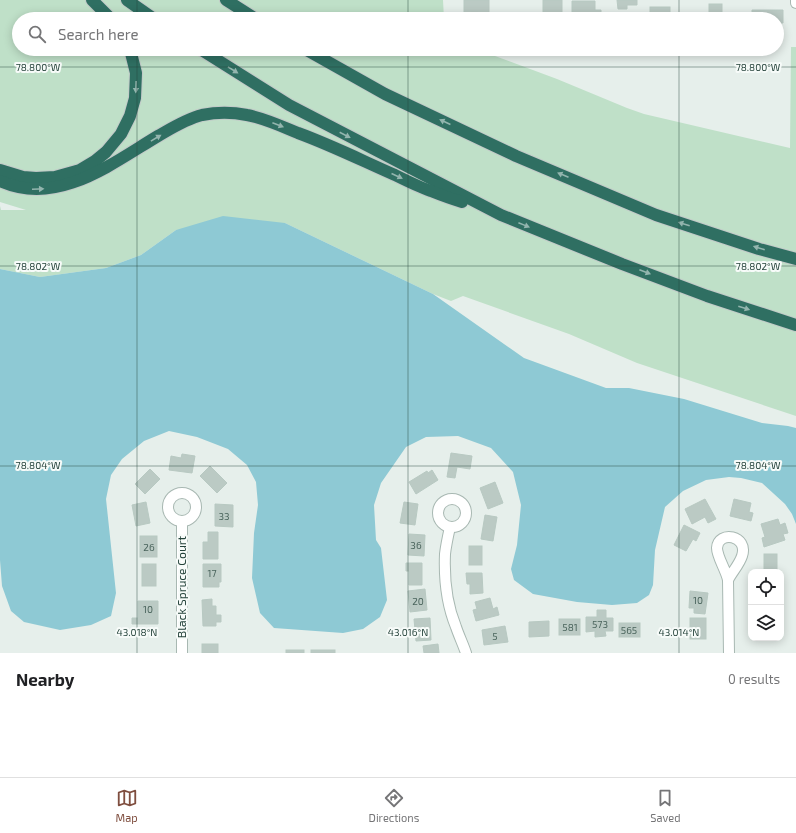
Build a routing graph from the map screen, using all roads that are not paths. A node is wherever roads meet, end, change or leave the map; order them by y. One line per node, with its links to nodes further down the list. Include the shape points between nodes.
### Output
1 (92, 0): 6 (highway)
2 (127, 0): 7 (highway)
3 (226, 0): 8 (highway)
4 (796, 0): 5 (street)
5 (796, 3)
6 (104, 12)
7 (144, 12)
8 (245, 12)
9 (132, 56): 12 (highway, one-way to 12, via 136,73 135,98 130,116 121,134 96,161 80,170 55,178 23,177)
10 (211, 56): 14 (highway, one-way to 14, via 289,105)
11 (317, 56): 15 (highway, one-way to 11, via 656,215 516,156 385,94)
12 (0, 170)
13 (0, 181): 14 (highway, one-way to 14, via 22,188 56,188 97,173 191,119 213,113 233,113 259,118 320,141 431,191)
14 (501, 215): 16 (highway, one-way to 16, via 707,296)
15 (796, 259)
16 (796, 325)
17 (182, 521): 20 (street, Black Spruce Court)
18 (450, 527): 21 (street, via 445,554 447,591 450,610)
19 (728, 580): 22 (street)
20 (182, 653)
21 (466, 653)
22 (729, 653)

